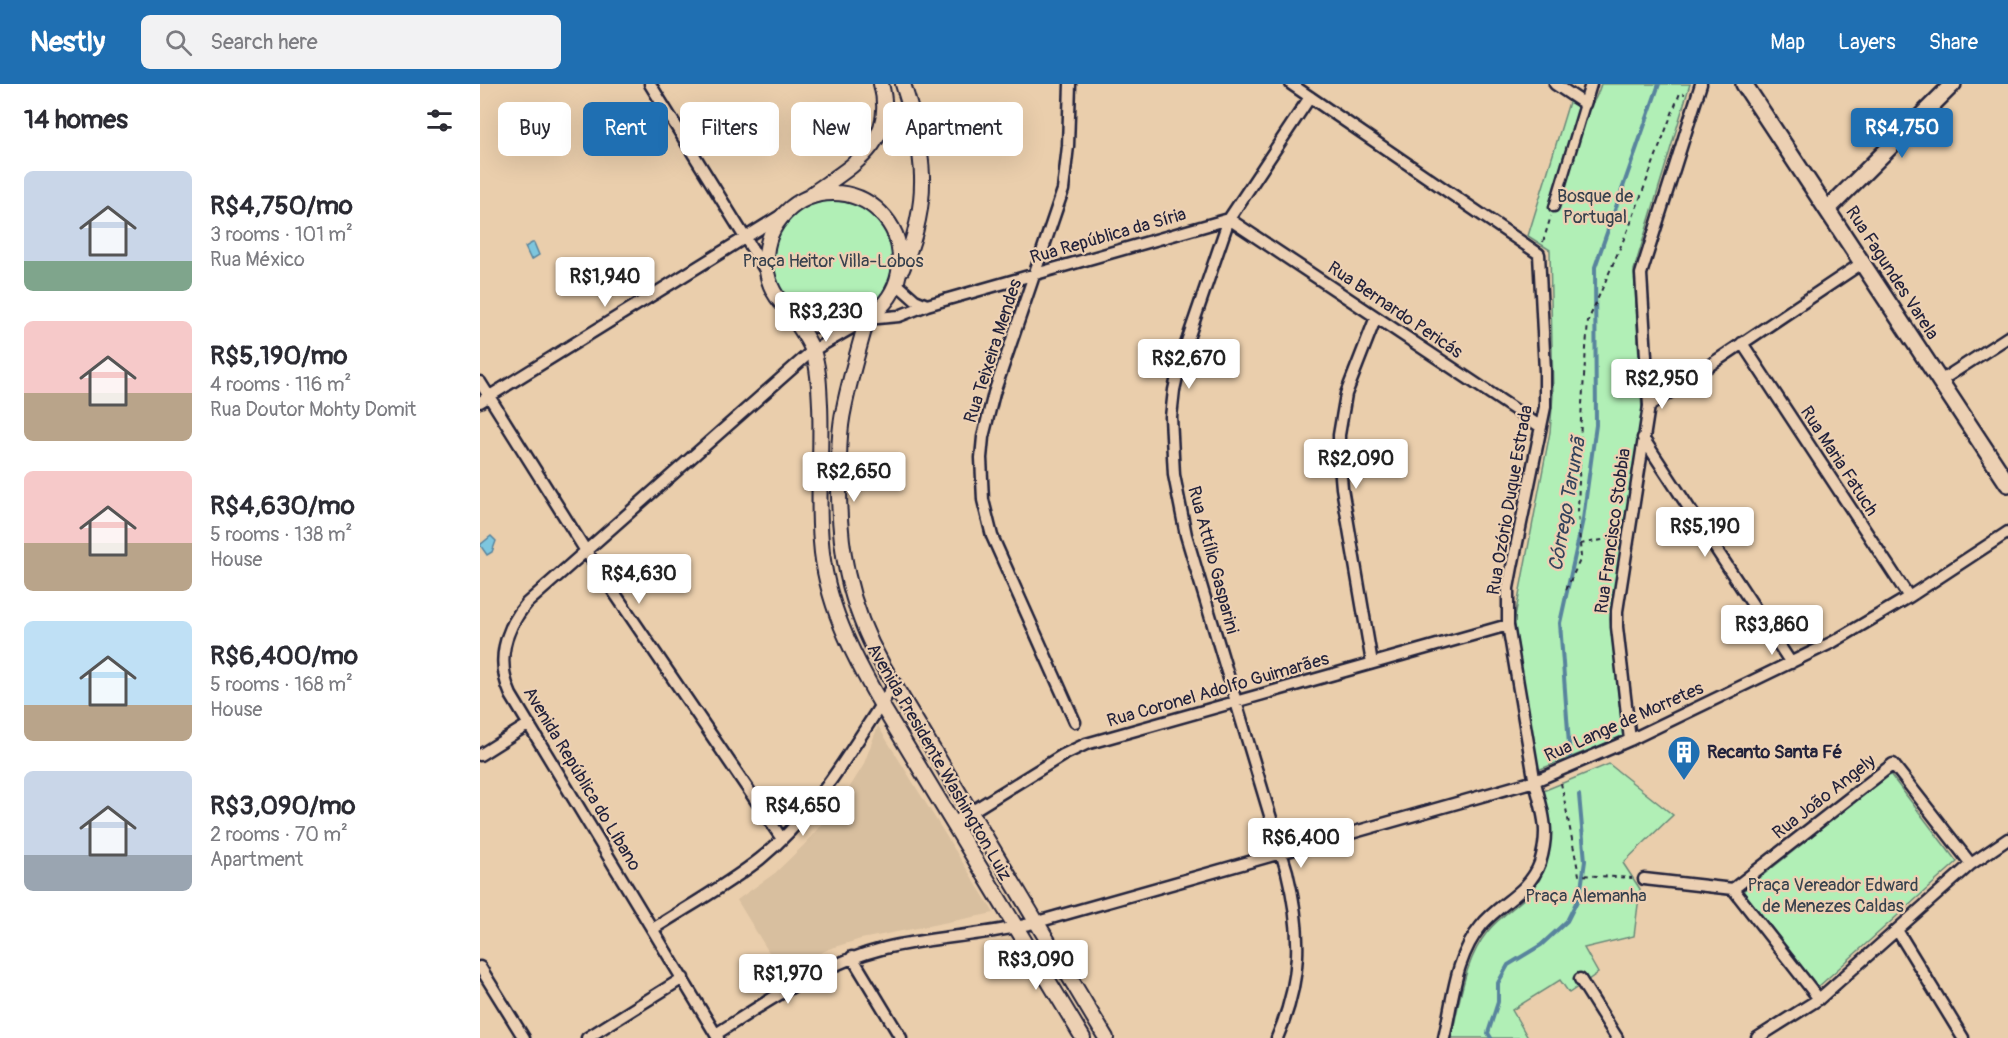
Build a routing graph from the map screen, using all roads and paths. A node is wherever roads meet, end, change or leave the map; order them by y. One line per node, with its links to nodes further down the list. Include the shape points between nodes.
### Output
1 (650, 84): 19 (street)
2 (881, 84): 14 (street, via 884,113 878,138 851,167)
3 (903, 84): 24 (street, via 921,152 922,187 915,233)
4 (1070, 84): 23 (street, Rua Teixeira Mendes, via 1063,190)
5 (1291, 84): 12 (street)
6 (1556, 84): 13 (street)
7 (1591, 84): 13 (street)
8 (1701, 84): 35 (street, Rua Francisco Stobbia, via 1641,274)
9 (1744, 84): 17 (main road, Rua Fagundes Varela)
10 (1953, 84): 17 (main road)
11 (1680, 93): 41 (path, via 1630,225 1588,321 1581,418)
12 (1310, 97): 18 (street, Rua Attílio Gasparini); 20 (street)
13 (1585, 104): 15 (street)
14 (803, 200): 16 (street); 24 (street, via 845,194 866,201 894,233 900,254)
15 (1554, 207): 20 (path)
16 (788, 210): 19 (street); 22 (street, via 774,228 767,250)
17 (1827, 210): 21 (main road, Rua Fagundes Varela)
18 (1230, 219): 23 (street, Rua República da Síria); 27 (street, Rua Bernardo Pericás); 49 (street, Rua Attílio Gasparini, via 1181,359 1171,426 1179,510)
19 (744, 237): 22 (street); 34 (street)
20 (1539, 254): 36 (street, Rua Ozório Duque Estrada, via 1546,388)
21 (1862, 263): 30 (street); 32 (main road, Rua Fagundes Varela)
22 (767, 273): 26 (street, via 775,294)
23 (1036, 274): 25 (street, Rua República da Síria); 51 (street, Rua Teixeira Mendes, via 987,417 981,479 999,554)
24 (897, 280): 25 (street, via 915,300); 28 (street, via 885,304)
25 (927, 305): 28 (street, Rua República da Síria, via 899,316)
26 (790, 312): 28 (street, via 827,327 848,326); 31 (street, Avenida Presidente Washington Luiz)
27 (1376, 317): 36 (street, Rua Bernardo Pericás); 46 (street, via 1346,394 1339,435 1342,488)
28 (867, 319): 31 (street, Avenida República do Líbano); 48 (street, Avenida Presidente Washington Luiz, via 841,428 839,525 854,602 865,632)
29 (2008, 337): 32 (street)
30 (1742, 343): 35 (street); 44 (street, Rua Maria Fatuch)
31 (812, 351): 42 (street, Avenida República do Líbano); 50 (street, Avenida Presidente Washington Luiz, via 820,394 823,561 844,632)
32 (1940, 381): 38 (main road, Rua Fagundes Varela)
33 (480, 382): 34 (street)
34 (485, 399): 42 (street)
35 (1648, 406): 37 (street, Rua Francisco Stobbia)
36 (1541, 428): 45 (street, Rua Ozório Duque Estrada, via 1508,588)
37 (1643, 438): 40 (street, Rua Francisco Stobbia); 47 (street)
38 (2008, 484)
39 (2008, 532): 44 (street, Rua Lange de Morretes)
40 (1629, 535): 41 (path); 53 (street, Rua Francisco Stobbia, via 1617,627)
41 (1580, 543): 43 (path, via 1581,558)
42 (586, 551): 52 (street, Avenida República do Líbano, via 527,603 505,643 507,684); 59 (street)
43 (1566, 590)
44 (1909, 597): 47 (street, Rua Lange de Morretes)
45 (1508, 625): 46 (street, Rua Coronel Adolfo Guimarães); 56 (street, Rua Ozório Duque Estrada)
46 (1372, 663): 49 (street, Rua Coronel Adolfo Guimarães)
47 (1791, 663): 53 (street, Rua Lange de Morretes)
48 (894, 685): 50 (street); 57 (street, Avenida Presidente Washington Luiz)
49 (1235, 702): 57 (street, Rua Coronel Adolfo Guimarães, via 1075,749); 61 (street, Rua Attílio Gasparini)
50 (881, 704): 58 (street, Avenida Presidente Washington Luiz); 59 (street, via 818,796)
51 (1075, 722)
52 (529, 724): 54 (street); 66 (street, Avenida República do Líbano)
53 (1630, 740): 55 (street, Rua Lange de Morretes)
54 (480, 754)
55 (1559, 771): 56 (street, Rua Lange de Morretes); 63 (path, via 1578,875)
56 (1535, 781): 61 (street, Rua Lange de Morretes); 81 (street, Rua Ozório Duque Estrada, via 1545,829 1539,866 1524,889 1486,919 1470,943 1457,975)
57 (970, 812): 58 (street, Rua Coronel Adolfo Guimarães); 65 (street, Avenida Presidente Washington Luiz)
58 (953, 823): 67 (street, Avenida Presidente Washington Luiz)
59 (782, 838): 66 (street, via 737,876)
60 (2008, 839): 62 (street)
61 (1281, 853): 65 (street, Rua Lange de Morretes); 80 (street, Rua Attílio Gasparini, via 1296,910 1298,952 1292,996)
62 (1971, 864): 64 (street, Rua João Angely, via 1893,764); 68 (street)
63 (1644, 879): 64 (street)
64 (1733, 889): 73 (street)
65 (1037, 922): 67 (street, Rua Lange de Morretes); 79 (street, Avenida Presidente Washington Luiz)
66 (652, 928): 71 (street, Avenida República do Líbano)
67 (1016, 928): 69 (street, Rua Lange de Morretes, via 907,943); 78 (street, Avenida Presidente Washington Luiz)
68 (1897, 930): 73 (street); 84 (street)
69 (852, 957): 74 (street, Rua Lange de Morretes, via 801,981); 77 (street)
70 (480, 967): 75 (street)
71 (682, 978): 74 (street, Avenida República do Líbano); 76 (street)
72 (1580, 979): 82 (street)
73 (1819, 999): 83 (street)
74 (717, 1036)
75 (524, 1038)
76 (587, 1038)
77 (901, 1038)
78 (1083, 1038)
79 (1106, 1038)
80 (1277, 1038)
81 (1444, 1038)
82 (1617, 1038)
83 (1757, 1038)
84 (1964, 1038)

